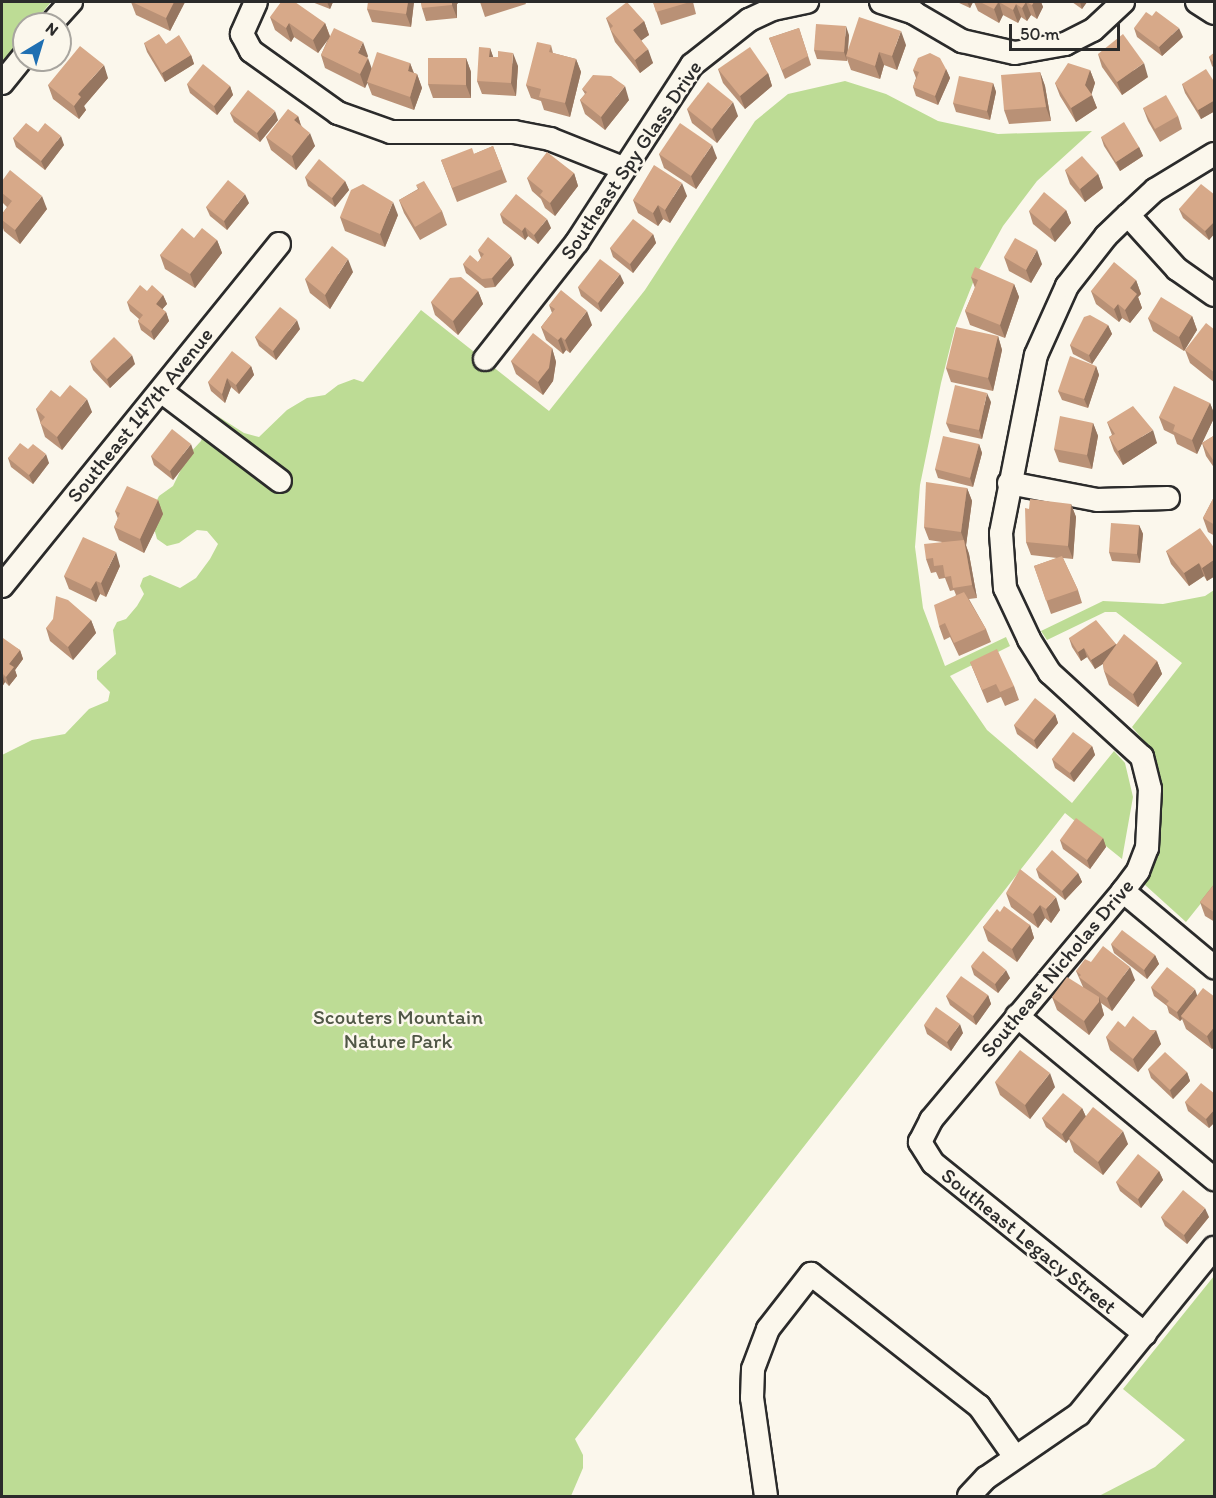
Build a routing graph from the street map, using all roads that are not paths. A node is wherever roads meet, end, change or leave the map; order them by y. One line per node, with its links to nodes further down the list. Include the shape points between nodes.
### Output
1 (256, 2): 11 (street, via 242,34 251,51 338,113 391,132 514,132 550,139)
2 (807, 2): 6 (street, Southeast Spy Glass Drive)
3 (881, 2): 4 (street, via 914,13 962,41 1014,53 1065,44 1093,30)
4 (1123, 2)
5 (1197, 2): 7 (street)
6 (771, 5): 11 (street, Southeast Spy Glass Drive, via 725,36 692,65)
7 (1215, 13)
8 (12, 71): 9 (street)
9 (2, 83)
10 (1215, 153): 12 (street, Southeast Nicholas Drive, via 1162,185)
11 (623, 168): 15 (street, Southeast Spy Glass Drive, via 577,242)
12 (1128, 214): 14 (street, via 1177,269); 18 (street, Southeast Nicholas Drive, via 1085,261 1054,312 1036,355)
13 (279, 244): 16 (street, Southeast 147th Avenue)
14 (1215, 295)
15 (486, 359)
16 (160, 391): 17 (street); 20 (street, Southeast 147th Avenue)
17 (280, 481)
18 (1009, 483): 19 (street, via 1097,500); 21 (street, Southeast Nicholas Drive, via 1000,556 1005,588 1029,639 1050,673 1128,740 1149,772 1147,848 1138,871)
19 (1168, 498)
20 (2, 586)
21 (1123, 891): 22 (street); 23 (street, Southeast Nicholas Drive)
22 (1215, 967)
23 (1017, 1016): 24 (street, Southeast Nicholas Drive, via 931,1120); 25 (street)
24 (920, 1142): 27 (street, Southeast Legacy Street, via 933,1163)
25 (1215, 1179)
26 (1215, 1248): 27 (street)
27 (1145, 1334): 28 (street, via 1079,1414)
28 (1015, 1457): 29 (street, via 980,1407 811,1274 768,1329 753,1369 752,1398); 30 (street)
29 (766, 1497)
30 (969, 1497)

